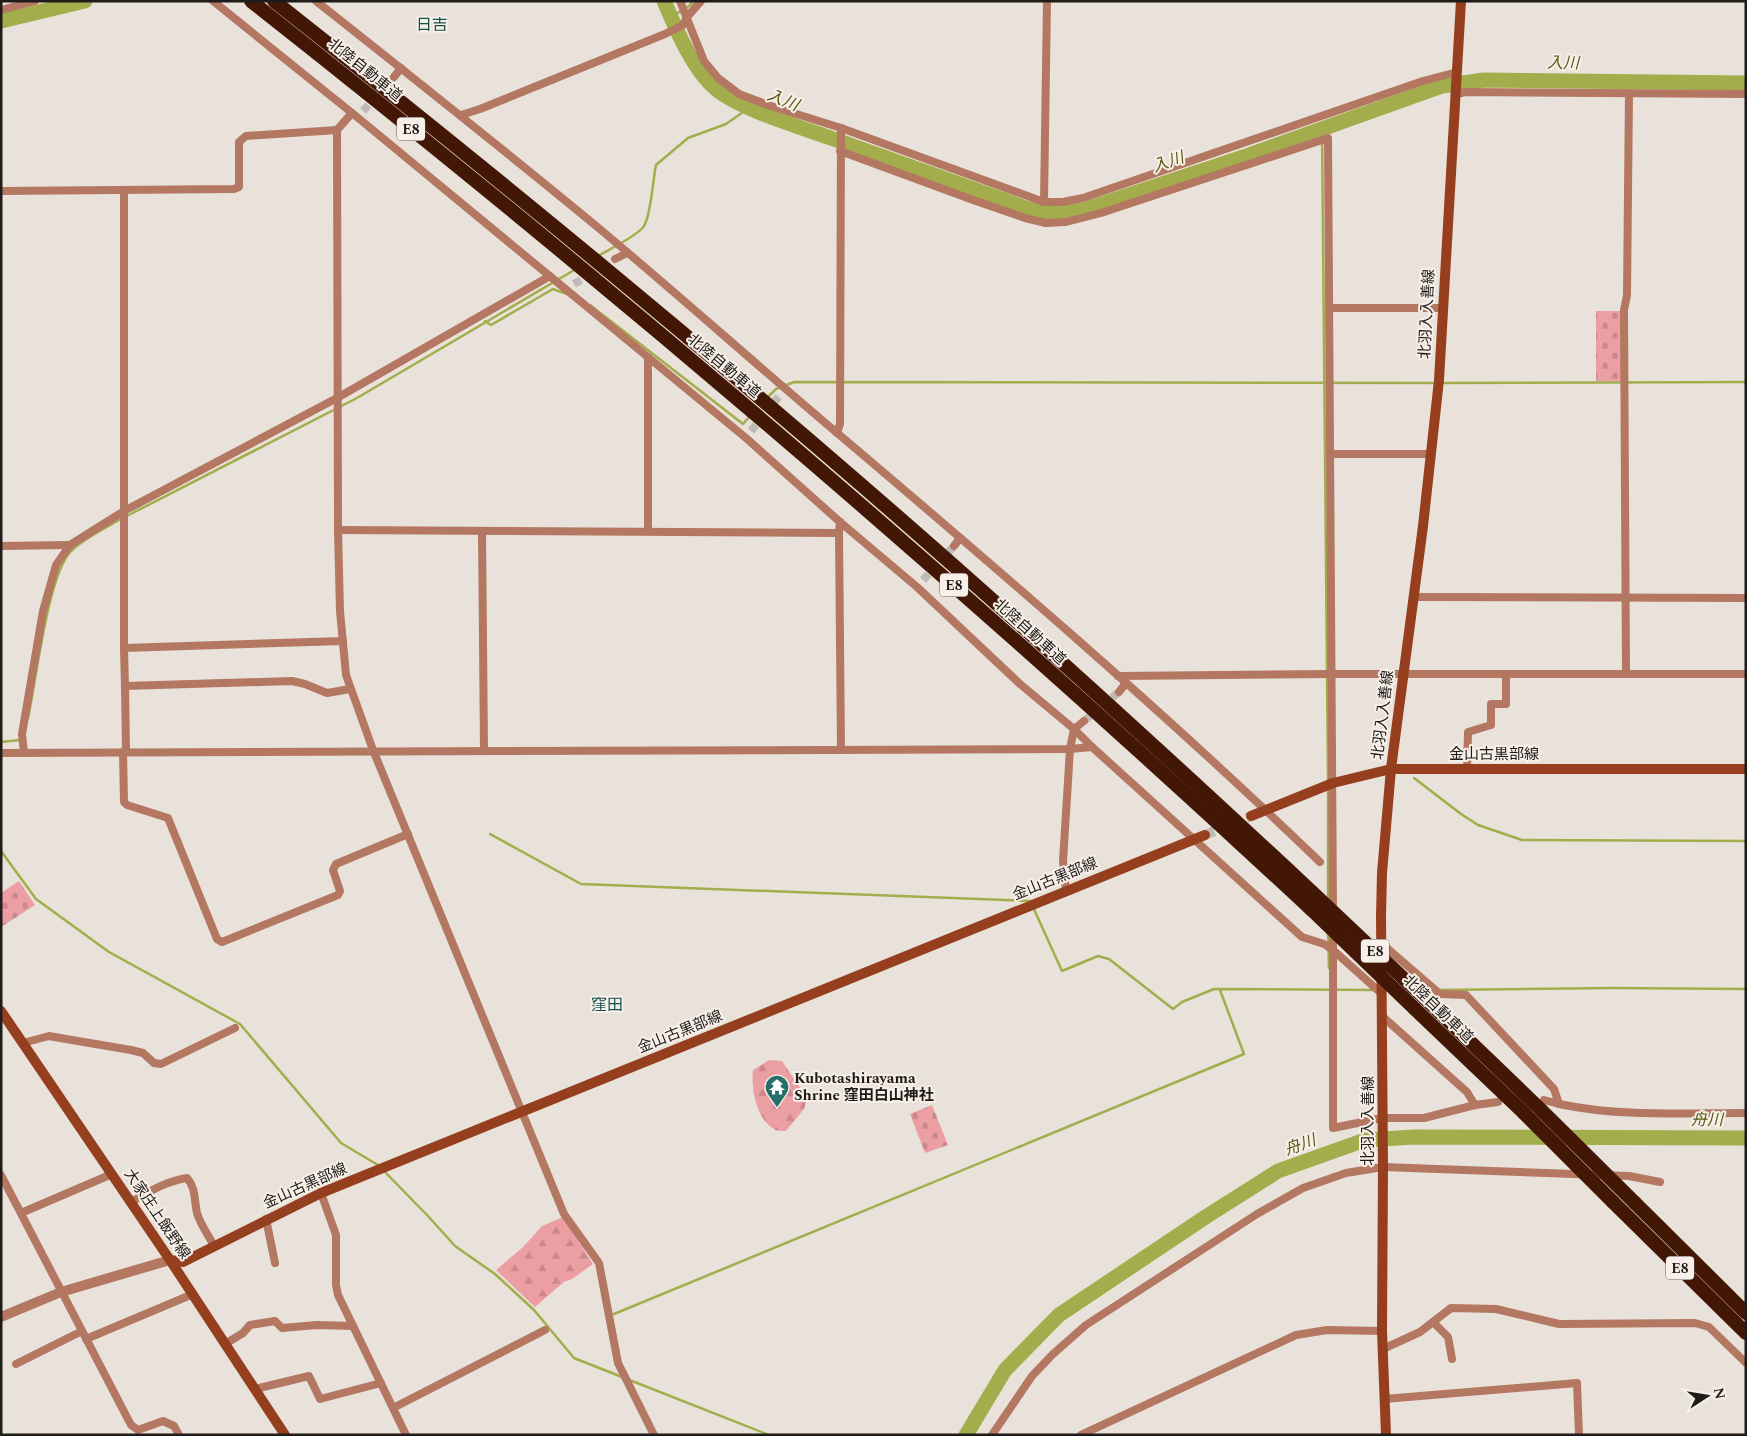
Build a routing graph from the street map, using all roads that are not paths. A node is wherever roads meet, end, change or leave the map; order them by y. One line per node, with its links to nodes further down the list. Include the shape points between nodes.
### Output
1 (36, 1): 10 (street)
2 (213, 1): 18 (street)
3 (251, 1): 124 (highway, 北陸自動車道 / E8, bridge, via 587,272 944,577 1310,909 1524,1113)
4 (274, 1): 100 (highway, 北陸自動車道 / E8, bridge, via 600,264 932,546)
5 (316, 1): 12 (street)
6 (680, 1): 11 (street)
7 (701, 1): 11 (street)
8 (1047, 1): 25 (street)
9 (1461, 1): 13 (main road, 北羽入入善線)
10 (1, 10)
11 (685, 21): 19 (street, via 665,34); 20 (street, via 704,61 738,94)
12 (401, 68): 14 (street); 19 (street)
13 (1457, 74): 15 (main road, 北羽入入善線); 25 (street, via 1423,81 1083,198)
14 (394, 77)
15 (1456, 92): 16 (street); 32 (main road, 北羽入入善線)
16 (1629, 93): 17 (street); 55 (street, via 1627,295 1624,310)
17 (1746, 94)
18 (357, 114): 21 (street); 28 (street)
19 (461, 115): 26 (street)
20 (841, 128): 22 (street); 25 (street)
21 (336, 130): 23 (street, via 246,136 239,142 239,187 234,189); 36 (street)
22 (840, 152): 31 (street, via 1046,223 1091,216 1328,138); 38 (street, via 840,424)
23 (124, 190): 24 (street); 42 (street)
24 (1, 191)
25 (1044, 202)
26 (627, 253): 27 (street); 34 (street)
27 (614, 259)
28 (550, 276): 30 (street); 36 (street)
29 (574, 284): 30 (street)
30 (566, 290): 33 (street)
31 (1330, 308): 32 (street); 40 (street)
32 (1443, 308): 41 (main road, 北羽入入善線)
33 (648, 357): 39 (street); 46 (street)
34 (785, 388): 35 (street); 38 (street)
35 (780, 396)
36 (338, 398): 42 (street); 44 (street)
37 (751, 431): 39 (street)
38 (837, 432): 48 (street)
39 (746, 438): 43 (street)
40 (1330, 454): 41 (street); 59 (street)
41 (1431, 454): 54 (main road, 北羽入入善線)
42 (124, 511): 49 (street); 58 (street)
43 (840, 522): 47 (street); 53 (street)
44 (338, 530): 45 (street); 57 (street)
45 (482, 531): 46 (street); 75 (street)
46 (648, 531): 47 (street)
47 (838, 533): 74 (street)
48 (960, 538): 51 (street); 64 (street)
49 (70, 545): 50 (street); 78 (street, via 56,565 42,611 22,734)
50 (1, 546)
51 (954, 546)
52 (923, 580): 53 (street)
53 (917, 587): 70 (street, via 1020,684)
54 (1413, 597): 55 (street); 60 (main road, 北羽入入善線)
55 (1627, 598): 56 (street); 62 (street)
56 (1746, 598)
57 (343, 641): 58 (street); 67 (street)
58 (124, 648): 66 (street)
59 (1331, 674): 60 (street); 64 (street); 82 (street)
60 (1403, 674): 61 (street); 79 (main road, 北羽入入善線)
61 (1506, 674): 62 (street); 80 (street, via 1506,704 1491,704 1491,725 1468,732)
62 (1626, 674): 63 (street)
63 (1746, 674)
64 (1118, 676): 65 (street)
65 (1126, 683): 68 (street); 83 (street)
66 (125, 686): 67 (street, via 292,681 327,694); 76 (street)
67 (350, 689): 73 (street)
68 (1120, 692)
69 (1084, 721): 70 (street)
70 (1074, 729): 71 (street); 72 (street)
71 (1092, 747): 72 (street); 87 (street)
72 (1070, 749): 74 (street); 89 (street, via 1062,862)
73 (373, 750): 75 (street); 76 (street); 85 (street)
74 (841, 750): 75 (street)
75 (484, 751)
76 (124, 752): 78 (street); 85 (street, via 124,802 168,818 217,939 222,942 338,895 340,891 333,870 336,864)
77 (1, 753): 78 (street)
78 (24, 753)
79 (1391, 769): 80 (main road, 金山古黒部線); 82 (main road, 金山古黒部線); 90 (main road, 北羽入入善線, via 1382,873)
80 (1467, 769): 81 (main road, 金山古黒部線)
81 (1746, 769)
82 (1333, 783): 83 (main road, 金山古黒部線); 91 (street)
83 (1265, 809): 84 (main road, 金山古黒部線); 88 (street)
84 (1251, 816)
85 (408, 834): 101 (street)
86 (1205, 835): 87 (main road, 金山古黒部線)
87 (1194, 839): 89 (main road, 金山古黒部線); 91 (street, via 1302,937)
88 (1320, 862)
89 (1066, 891): 101 (main road, 金山古黒部線)
90 (1382, 943): 92 (main road, 北羽入入善線); 98 (street, via 1440,994 1466,995 1554,1089)
91 (1333, 950): 92 (street); 103 (street, via 1333,1128)
92 (1382, 994): 94 (main road, 北羽入入善線)
93 (1, 1011): 96 (main road, 大家庄上飯野線)
94 (1382, 1016): 99 (street, via 1467,1092); 103 (main road, 北羽入入善線)
95 (235, 1028): 96 (street, via 161,1064 132,1050 49,1036)
96 (23, 1043): 105 (main road, 大家庄上飯野線)
97 (1498, 1102): 99 (street)
98 (1559, 1104): 100 (street); 102 (street, via 1622,1112)
99 (1476, 1105): 103 (street, via 1424,1118)
100 (1542, 1105): 117 (highway, 北陸自動車道 / E8, bridge)
101 (522, 1112): 108 (main road, 金山古黒部線); 138 (street, via 564,1214 598,1263 618,1362)
102 (1746, 1113)
103 (1382, 1120): 104 (main road, 北羽入入善線)
104 (1383, 1167): 107 (street, via 1629,1176); 123 (main road, 北羽入入善線); 139 (street, via 1346,1173 1303,1188 1257,1214 1086,1325 1032,1376)
105 (112, 1174): 109 (main road, 大家庄上飯野線); 110 (street)
106 (1, 1175): 110 (street)
107 (1660, 1182)
108 (321, 1193): 111 (main road, 金山古黒部線); 120 (street, via 336,1235 338,1295)
109 (131, 1202): 112 (street, via 162,1185 187,1178 194,1192 197,1214); 113 (main road, 大家庄上飯野線)
110 (21, 1213): 115 (street)
111 (266, 1219): 112 (main road, 金山古黒部線); 114 (street)
112 (214, 1246): 113 (main road, 金山古黒部線, via 183,1262)
113 (170, 1260): 115 (street); 116 (main road, 大家庄上飯野線)
114 (275, 1263)
115 (61, 1292): 118 (street); 122 (street)
116 (193, 1294): 125 (street); 126 (main road, 大家庄上飯野線)
117 (1746, 1313)
118 (1, 1317)
119 (1432, 1322): 127 (street, via 1420,1332); 128 (street, via 1448,1337); 129 (street, via 1451,1308 1496,1308 1559,1324 1695,1323 1709,1327)
120 (353, 1326): 126 (street, via 317,1324 282,1328 275,1321 250,1326); 131 (street)
121 (545, 1330): 134 (street)
122 (82, 1331): 125 (street); 130 (street)
123 (1382, 1331): 127 (main road, 北羽入入善線); 140 (street, via 1326,1330 1296,1335)
124 (1746, 1333)
125 (86, 1339): 135 (street, via 131,1426 138,1430 163,1421 174,1426)
126 (225, 1344): 132 (main road, 大家庄上飯野線)
127 (1383, 1349): 133 (main road, 北羽入入善線)
128 (1452, 1359)
129 (1746, 1363)
130 (16, 1364)
131 (381, 1383): 132 (street, via 320,1399 309,1376); 134 (street)
132 (254, 1389): 136 (main road, 大家庄上飯野線)
133 (1384, 1398): 141 (main road, 北羽入入善線); 142 (street, via 1577,1383)
134 (393, 1408): 137 (street)
135 (179, 1435)
136 (285, 1435)
137 (406, 1435)
138 (654, 1435)
139 (993, 1435)
140 (1081, 1435)
141 (1386, 1435)
142 (1579, 1435)

